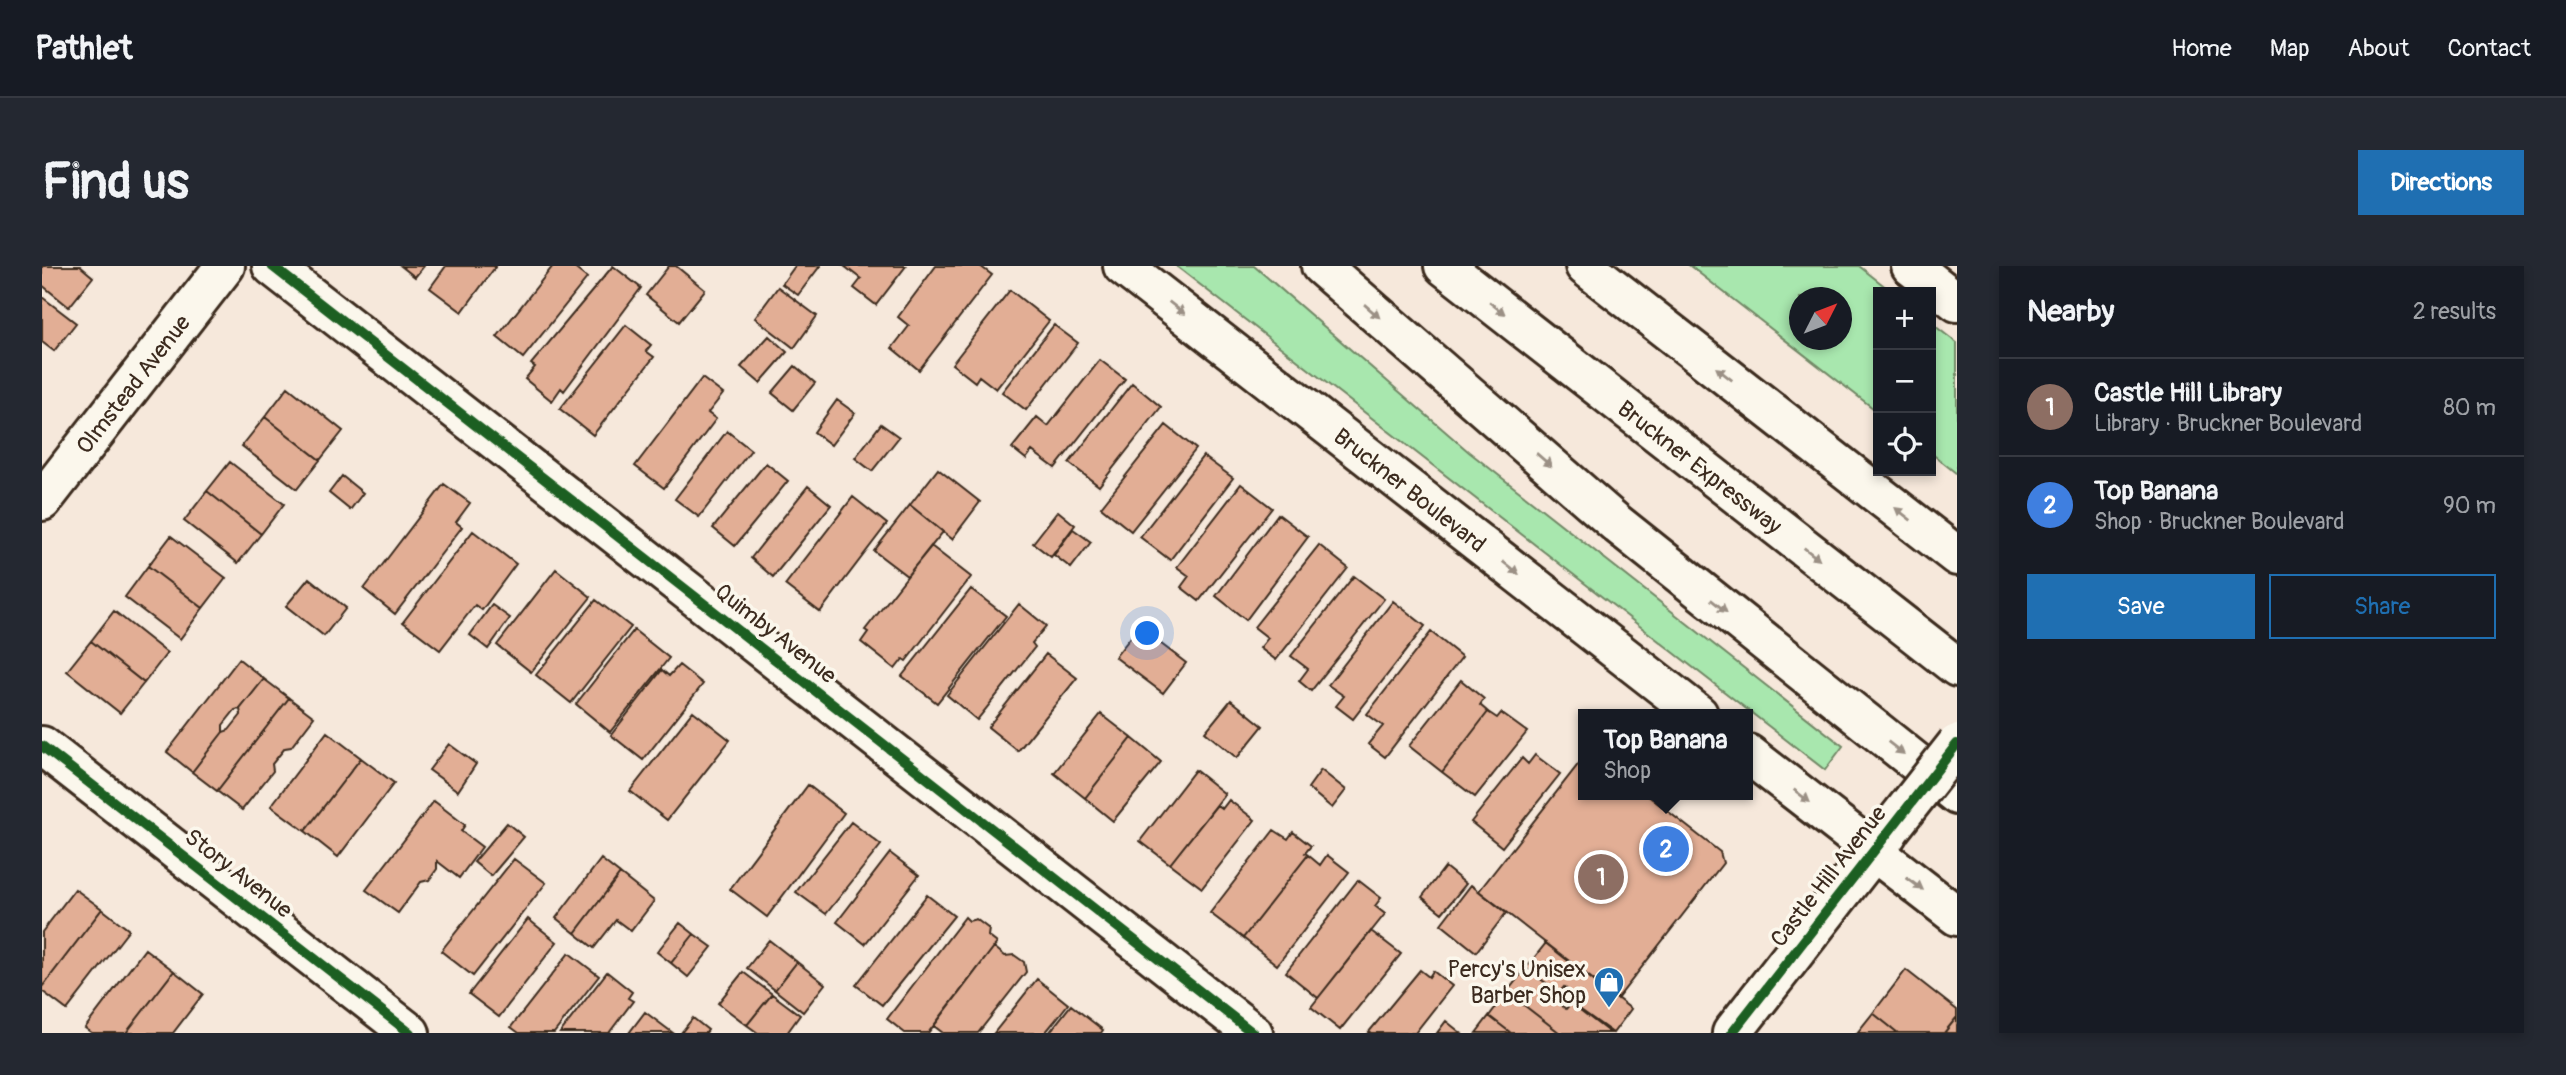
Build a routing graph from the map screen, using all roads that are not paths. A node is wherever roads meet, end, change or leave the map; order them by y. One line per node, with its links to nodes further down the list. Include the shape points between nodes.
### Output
1 (225, 266): 9 (main road, Olmstead Avenue)
2 (272, 266): 20 (main road, Quimby Avenue)
3 (1123, 266): 12 (main road, Bruckner Boulevard, one-way to 12)
4 (1321, 266): 16 (main road, one-way to 16, via 1616,523)
5 (1444, 266): 11 (main road, Bruckner Expressway, one-way to 11)
6 (1586, 266): 10 (main road, one-way to 6)
7 (1911, 266): 8 (main road)
8 (1957, 302)
9 (42, 501)
10 (1957, 555)
11 (1957, 667)
12 (1692, 709)
13 (1957, 744): 17 (main road, Castle Hill Avenue, bridge)
14 (42, 747): 19 (main road, Story Avenue)
15 (1753, 757): 17 (main road, one-way to 17)
16 (1957, 795)
17 (1882, 840): 18 (main road, one-way to 18); 21 (main road, Castle Hill Avenue)
18 (1957, 916)
19 (410, 1033)
20 (1253, 1033)
21 (1732, 1033)

